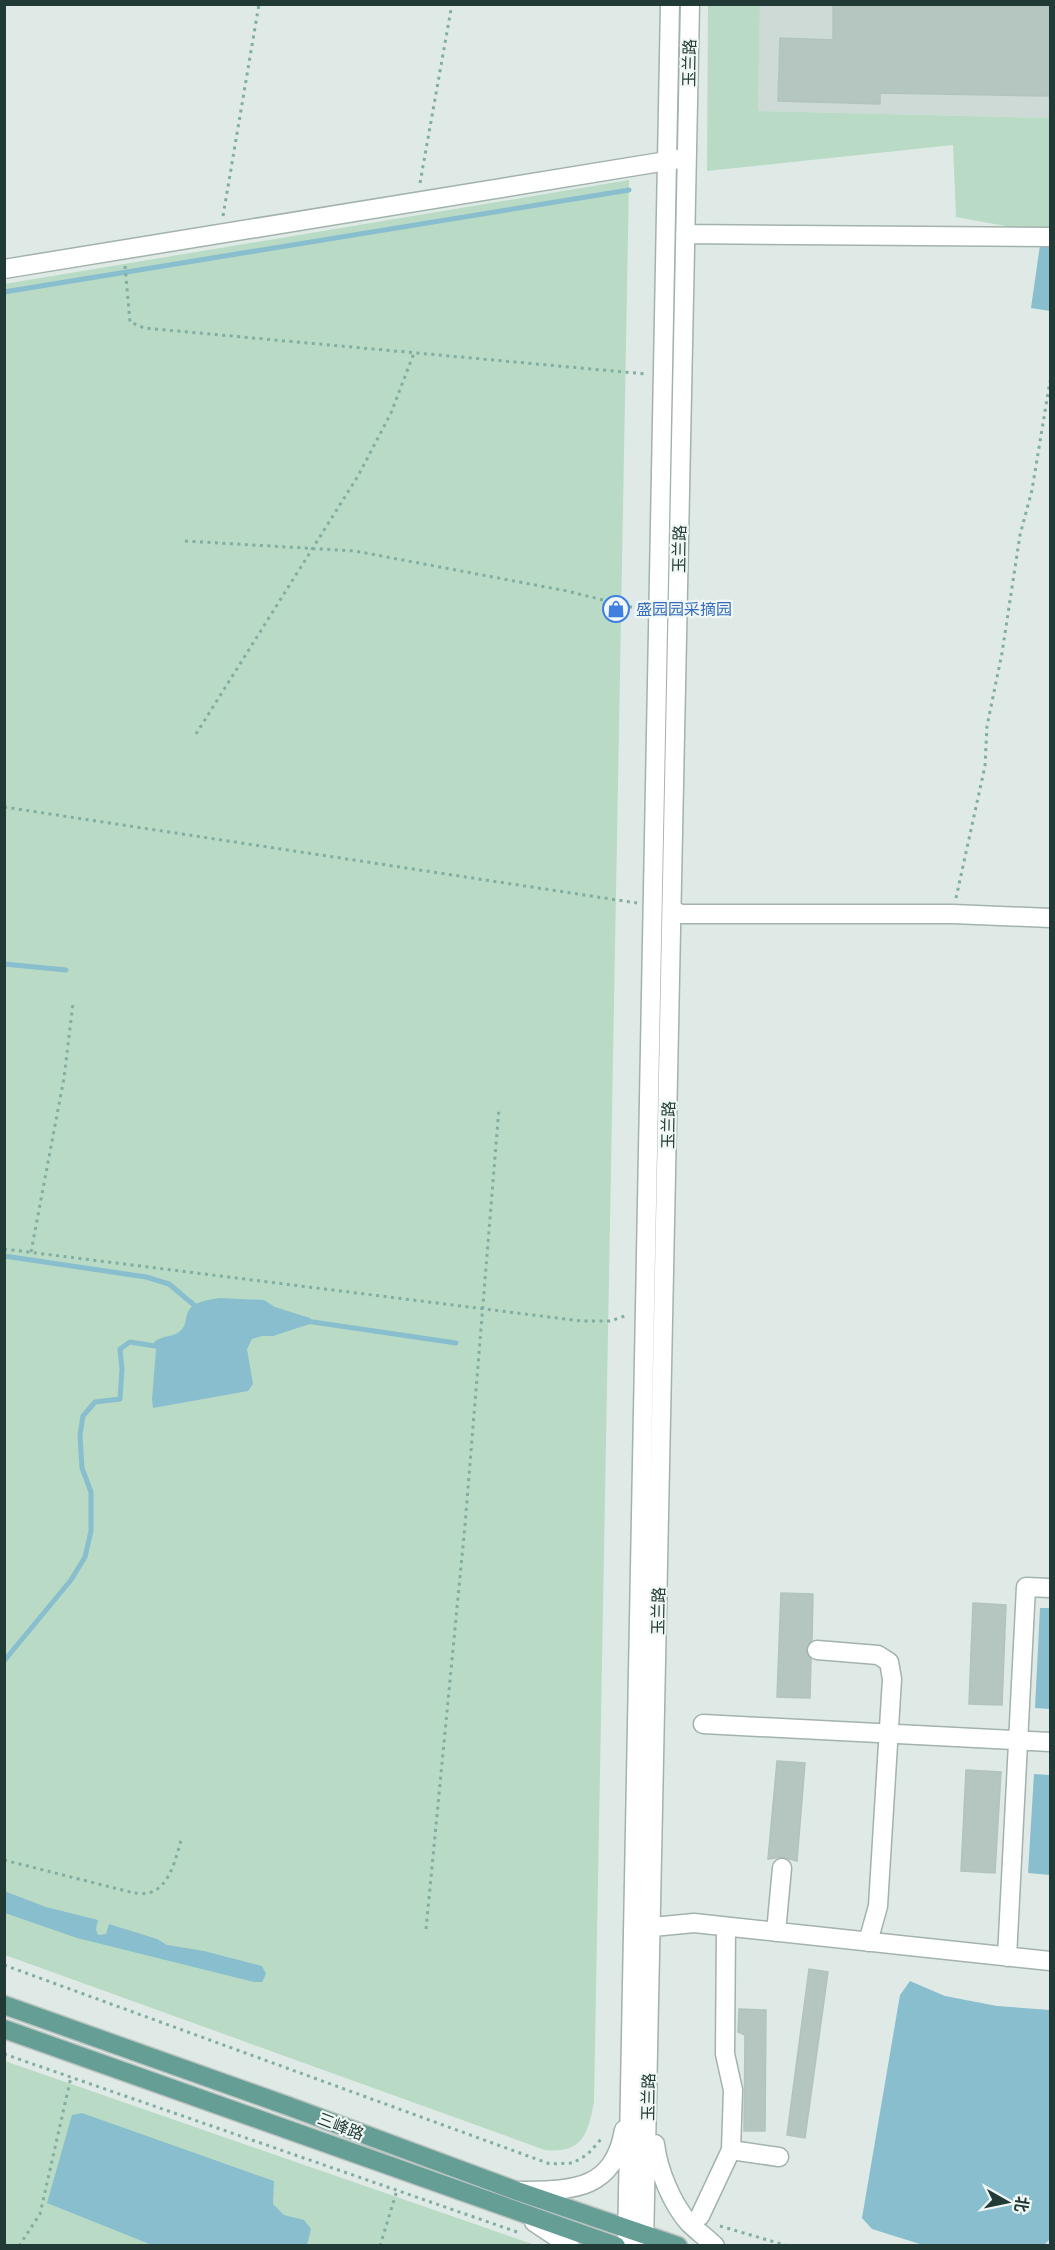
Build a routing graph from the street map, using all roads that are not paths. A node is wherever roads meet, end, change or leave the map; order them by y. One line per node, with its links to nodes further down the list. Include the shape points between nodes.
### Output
1 (670, 4): 4 (street, 玉兰路)
2 (690, 4): 3 (street, 玉兰路)
3 (687, 158): 4 (street); 5 (street, 玉兰路)
4 (667, 161): 7 (street); 18 (street, 玉兰路, via 645,1309)
5 (685, 234): 6 (street); 8 (street, 玉兰路)
6 (1050, 237)
7 (4, 269)
8 (672, 909): 9 (street, via 680,914); 18 (street, 玉兰路)
9 (1050, 918)
10 (1050, 1588): 14 (street, via 1026,1587)
11 (817, 1650): 13 (street, via 878,1654 889,1662)
12 (703, 1724): 13 (street)
13 (889, 1734): 14 (street); 20 (street, via 878,1906)
14 (1018, 1740): 15 (street); 21 (street)
15 (1050, 1742)
16 (782, 1868): 19 (street)
17 (726, 1927): 18 (street, via 694,1923); 19 (street); 26 (street, via 725,2054 734,2090)
18 (643, 1928): 25 (street, 玉兰路)
19 (776, 1932): 20 (street)
20 (868, 1942): 21 (street)
21 (1007, 1957): 22 (street)
22 (1050, 1961)
23 (4, 2005): 28 (main road, 三峰路, via 288,2106)
24 (4, 2029): 28 (main road, 三峰路)
25 (639, 2087): 28 (street, via 621,2146 610,2167 596,2181); 30 (street, 玉兰路); 34 (street, via 657,2162 669,2189 688,2223)
26 (731, 2150): 27 (street); 29 (street)
27 (779, 2157)
28 (514, 2200): 30 (main road, 三峰路); 31 (street); 32 (main road, 三峰路)
29 (700, 2216)
30 (636, 2238): 33 (main road, 三峰路)
31 (570, 2246)
32 (616, 2246)
33 (678, 2246)
34 (715, 2246)

